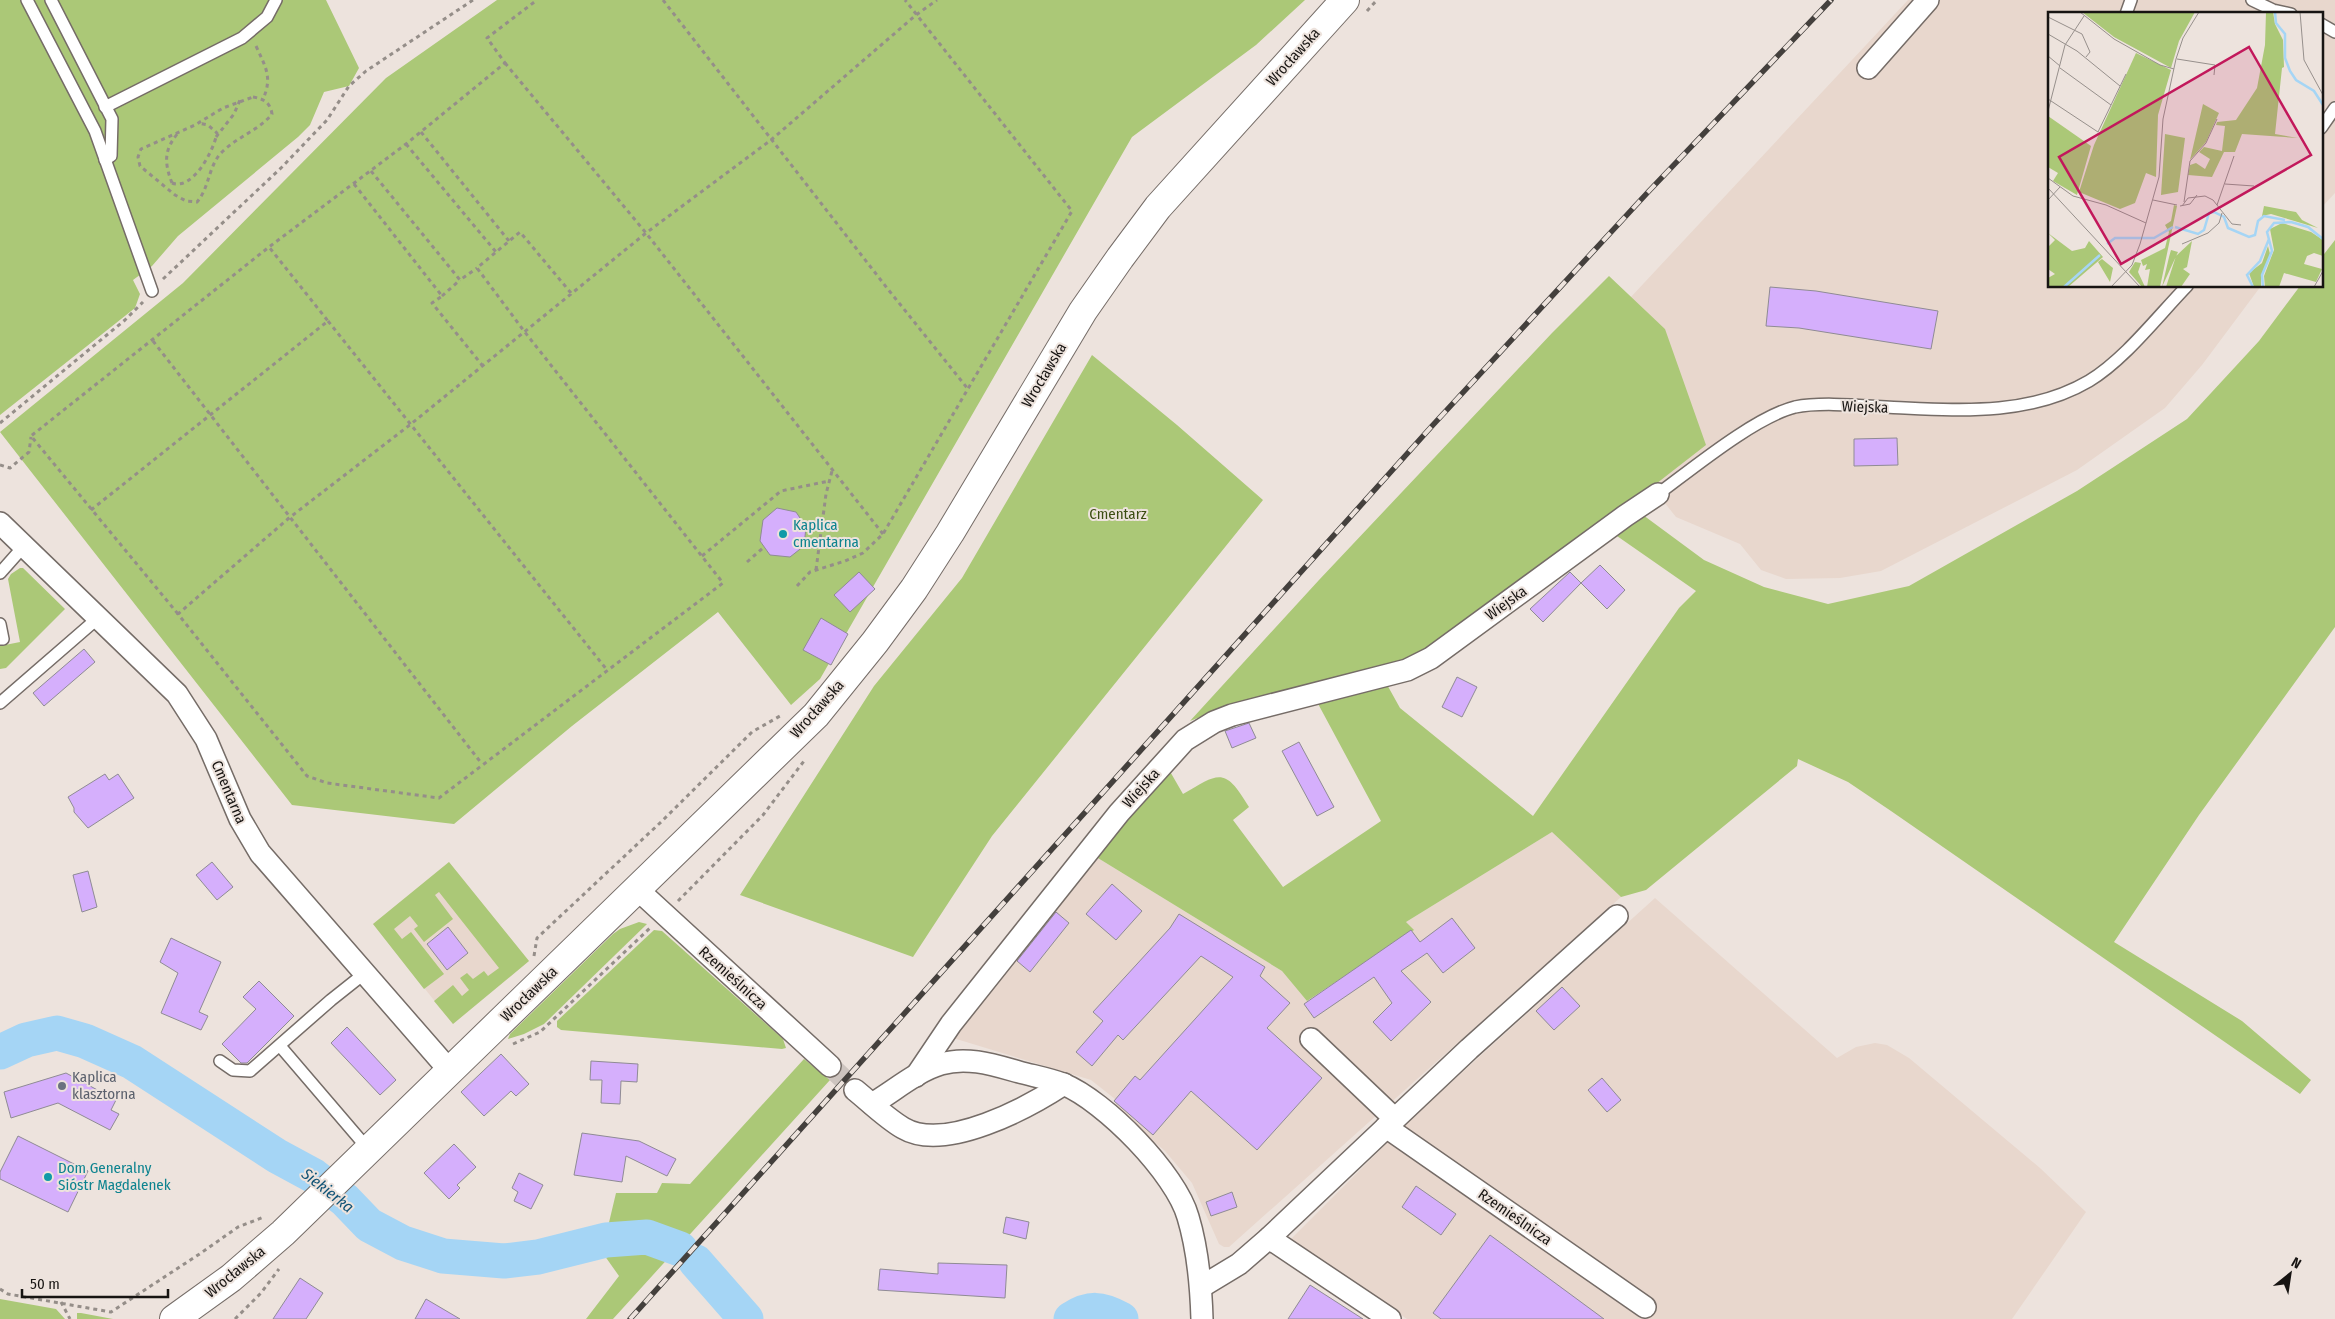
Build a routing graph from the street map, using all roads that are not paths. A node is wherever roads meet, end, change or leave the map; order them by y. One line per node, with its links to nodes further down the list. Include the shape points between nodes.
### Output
1 (27, 0): 16 (lane, via 95,131)
2 (51, 0): 13 (lane)
3 (276, 0): 13 (lane, via 267,18 242,38)
4 (1345, 0): 27 (main road, Wrocławska, via 1158,207 1120,258 1083,311 950,533 875,642 816,715)
5 (1928, 0): 12 (street)
6 (2131, 0): 8 (lane)
7 (2252, 0): 9 (lane)
8 (2127, 12)
9 (2282, 12)
10 (2322, 25): 11 (lane)
11 (2335, 32)
12 (1868, 68)
13 (105, 107): 16 (lane, via 112,119 113,136 111,156)
14 (2335, 108): 15 (lane)
15 (2322, 127)
16 (105, 160): 18 (lane)
17 (2185, 288): 19 (lane, Wiejska, via 2117,360 2090,380 2045,400 2008,408 1969,411 1826,405 1795,407 1772,416 1739,436)
18 (152, 291)
19 (1658, 494): 35 (street, Wiejska, via 1431,658 1407,670 1232,715 1185,740 1082,857 951,1024)
20 (0, 524): 21 (street, Cmentarna)
21 (24, 546): 22 (lane); 23 (street, Cmentarna)
22 (0, 573)
23 (98, 618): 26 (lane); 29 (street, Cmentarna, via 177,694 206,739 250,840)
24 (0, 624): 25 (lane, via 3,639)
25 (0, 640)
26 (0, 703)
27 (637, 889): 33 (street, Rzemieślnicza); 34 (main road, Wrocławska)
28 (1617, 916): 39 (street)
29 (365, 973): 31 (lane); 34 (street, Cmentarna)
30 (1311, 1039): 39 (street, Rzemieślnicza)
31 (280, 1046): 32 (lane, via 250,1071 233,1070); 40 (lane)
32 (220, 1061)
33 (830, 1066)
34 (450, 1071): 40 (main road, Wrocławska)
35 (916, 1076): 36 (street, via 941,1064 967,1060); 38 (street)
36 (1064, 1084): 38 (street, via 1039,1101 990,1124 953,1134 926,1134 905,1129); 42 (street, via 1135,1138 1170,1179 1188,1216)
37 (855, 1090): 38 (street)
38 (872, 1104)
39 (1390, 1122): 41 (street); 43 (street, Rzemieślnicza)
40 (369, 1150): 44 (main road, Wrocławska, via 204,1304)
41 (1269, 1238): 42 (street, via 1239,1264); 46 (street)
42 (1201, 1287): 45 (street)
43 (1645, 1306)
44 (174, 1319)
45 (1202, 1319)
46 (1390, 1319)

